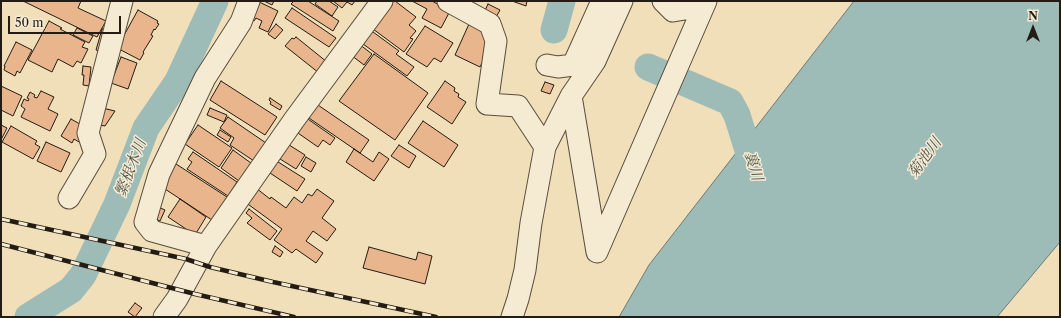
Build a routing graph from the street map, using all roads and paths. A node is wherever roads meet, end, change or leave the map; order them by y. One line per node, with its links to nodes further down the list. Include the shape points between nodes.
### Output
1 (122, 1): 13 (street, via 88,133 95,154)
2 (249, 1): 14 (street, via 241,22 205,78 159,174 145,222 152,231)
3 (382, 1): 14 (street, via 294,120)
4 (448, 1): 12 (street, via 490,24 496,41 487,104 518,106)
5 (602, 1): 10 (street, via 573,64 558,67)
6 (622, 1): 11 (street, via 595,61)
7 (663, 1): 8 (street, via 673,12 691,8)
8 (697, 1)
9 (706, 1): 11 (street, via 598,252)
10 (548, 65)
11 (571, 96): 12 (street)
12 (545, 148): 16 (street, via 525,270)
13 (69, 198)
14 (206, 246): 15 (street, via 177,299)
15 (164, 317)
16 (512, 317)

